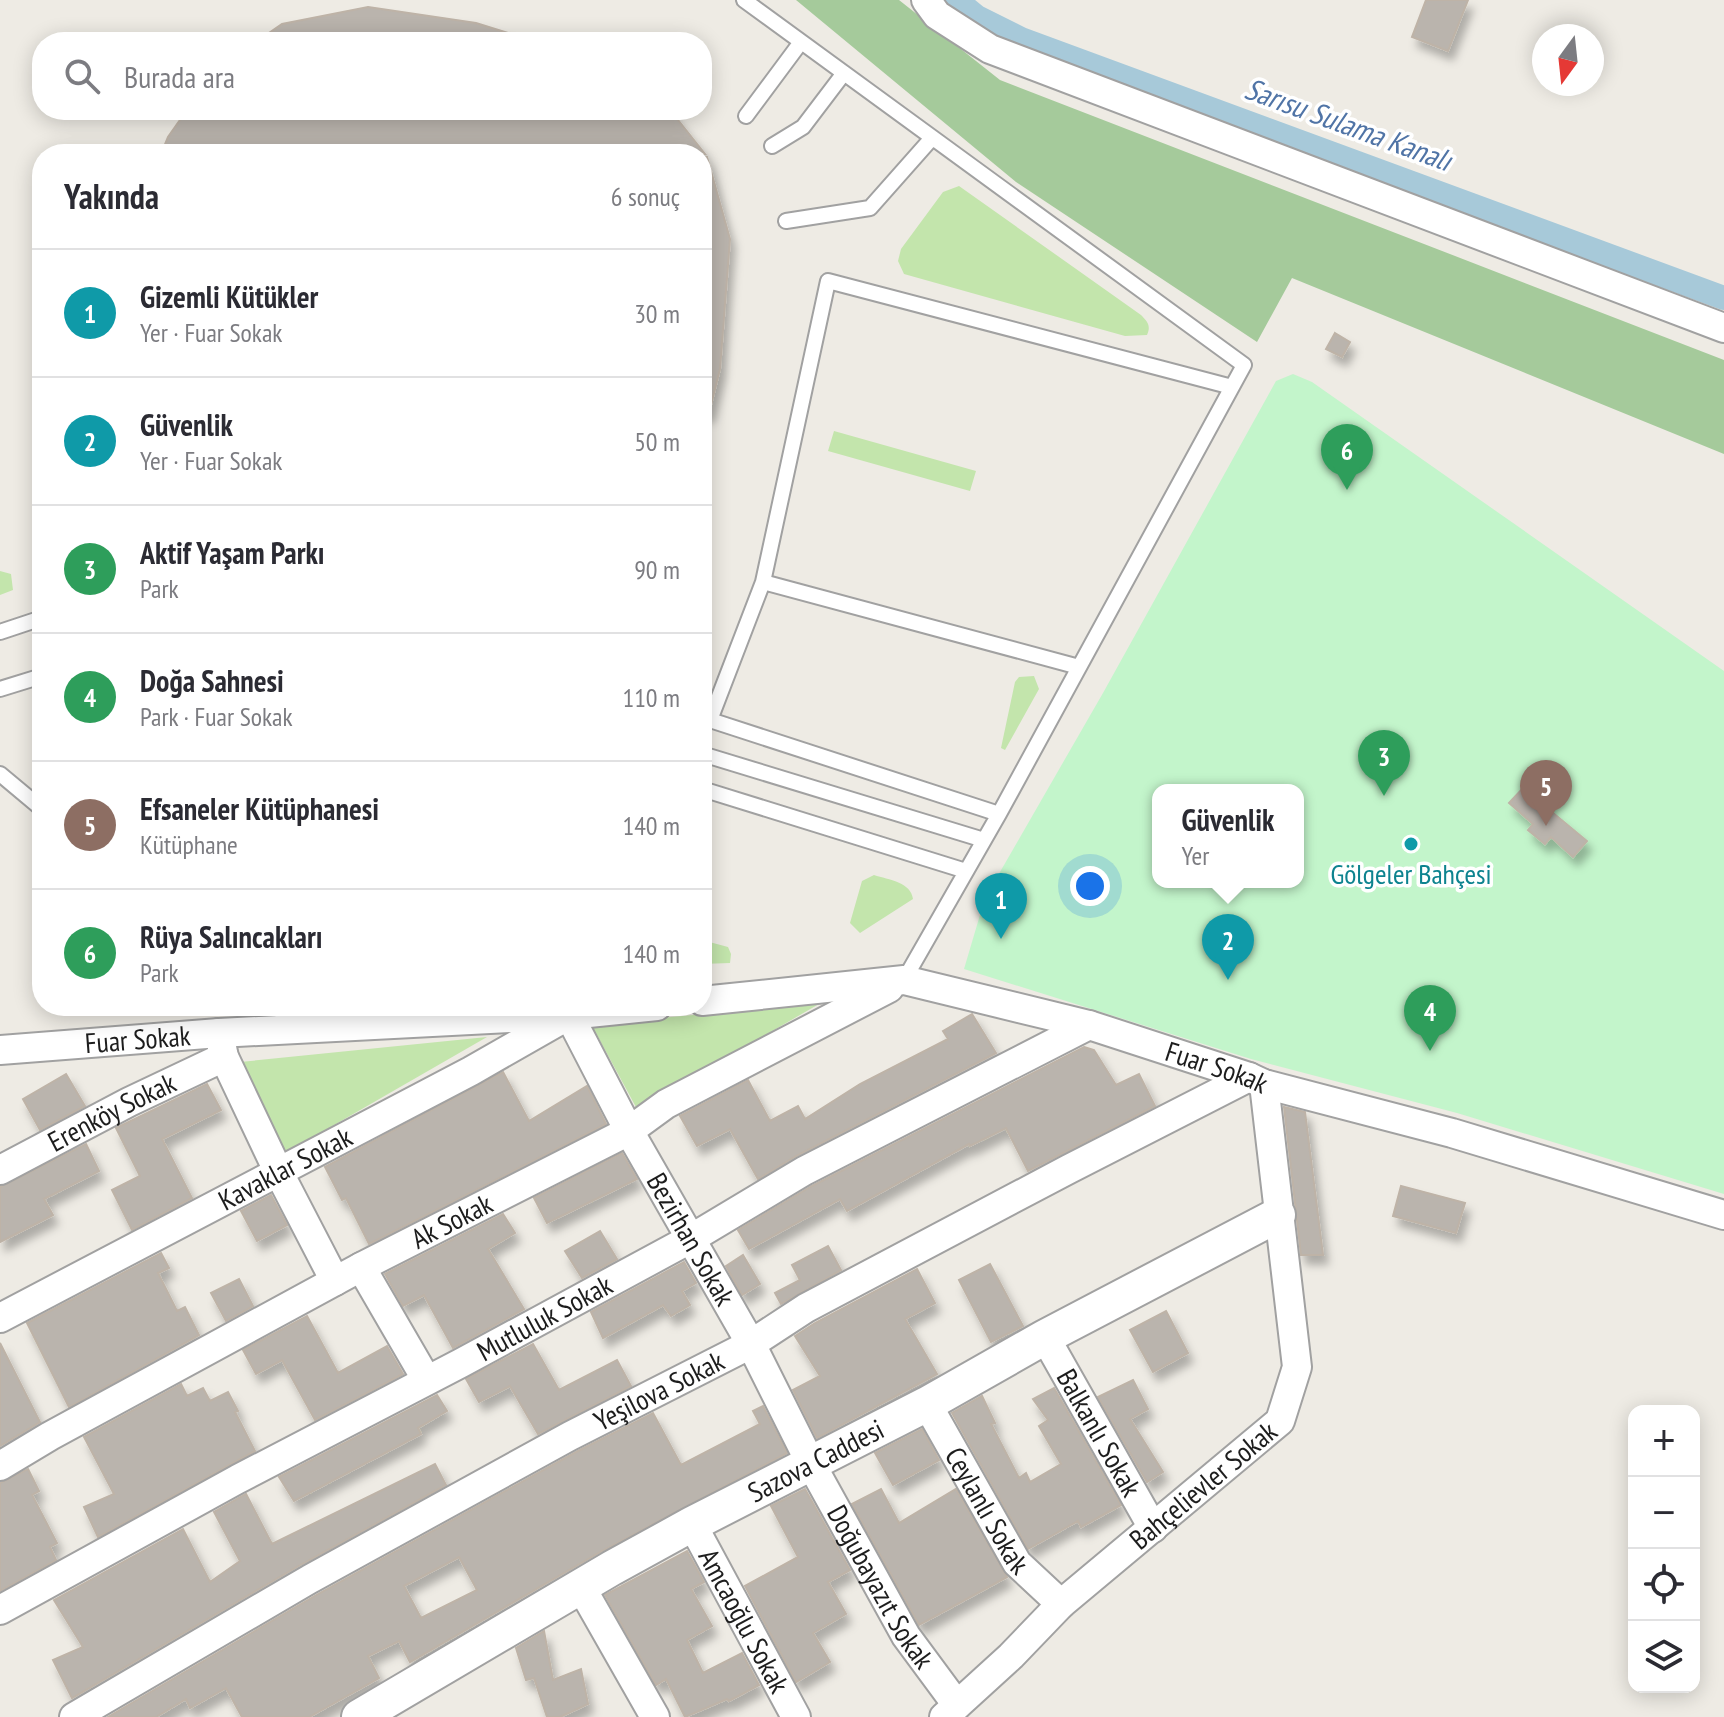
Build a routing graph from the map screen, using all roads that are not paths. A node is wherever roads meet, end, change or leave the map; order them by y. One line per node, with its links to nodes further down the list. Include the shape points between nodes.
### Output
1 (744, 0): 3 (lane)
2 (926, 0): 9 (street, via 937,15 990,49)
3 (801, 42): 4 (lane); 5 (lane)
4 (844, 73): 6 (lane); 7 (lane, via 803,127)
5 (746, 116)
6 (932, 138): 8 (lane, via 870,208); 10 (lane, via 1244,365)
7 (772, 146)
8 (786, 221)
9 (1724, 328)
10 (1232, 387): 11 (lane, via 828,281); 14 (lane)
11 (763, 582): 14 (lane); 17 (lane)
12 (32, 621): 13 (lane)
13 (0, 632)
14 (1079, 667): 23 (lane)
15 (32, 679): 16 (lane)
16 (0, 689)
17 (712, 715)
18 (712, 721): 23 (lane)
19 (712, 757): 24 (lane)
20 (0, 774): 22 (lane)
21 (712, 792): 25 (lane)
22 (32, 801)
23 (999, 814): 24 (lane)
24 (984, 840): 25 (lane)
25 (966, 871): 26 (lane)
26 (904, 980): 27 (street, Fuar Sokak); 32 (street, Fuar Sokak); 37 (street, Ak Sokak, via 666,1104)
27 (712, 1000)
28 (286, 1016): 33 (lane)
29 (475, 1016): 33 (street, Fuar Sokak)
30 (557, 1016): 39 (street, Kavaklar Sokak, via 471,1071)
31 (572, 1016): 37 (street, Bezirhan Sokak)
32 (1089, 1025): 36 (street, Fuar Sokak); 42 (street, Mutluluk Sokak, via 804,1171)
33 (301, 1029): 34 (street, Fuar Sokak)
34 (221, 1045): 35 (street, Fuar Sokak); 38 (street, Erenköy Sokak, via 129,1102); 39 (street)
35 (0, 1050)
36 (1256, 1080): 40 (street, Bahçelievler Sokak); 41 (street, Fuar Sokak); 47 (street, Yeşilova Sokak, via 1055,1176 806,1308)
37 (629, 1131): 42 (street, Bezirhan Sokak); 43 (street, Ak Sokak)
38 (0, 1170)
39 (278, 1171): 44 (street); 45 (street, Kavaklar Sokak)
40 (1278, 1215): 46 (street, Sazova Caddesi); 53 (street, Bahçelievler Sokak, via 1297,1367 1280,1421)
41 (1724, 1215)
42 (692, 1238): 47 (street, Bezirhan Sokak); 48 (street, Mutluluk Sokak)
43 (361, 1267): 44 (street, Ak Sokak); 48 (street)
44 (335, 1281): 51 (street, Ak Sokak)
45 (0, 1318)
46 (1045, 1337): 49 (street, Sazova Caddesi); 53 (street, Balkanlı Sokak)
47 (751, 1344): 50 (street, Bezirhan Sokak); 58 (street, Yeşilova Sokak, via 310,1579)
48 (426, 1379): 56 (street, Mutluluk Sokak)
49 (927, 1404): 50 (street, Sazova Caddesi); 55 (street, Ceylanlı Sokak, via 1017,1563)
50 (811, 1464): 52 (street, Sazova Caddesi); 57 (street, Doğubayazıt Sokak)
51 (0, 1466)
52 (692, 1524): 54 (street, Sazova Caddesi); 61 (street, Amcaoğlu Sokak)
53 (1153, 1528): 55 (street, Bahçelievler Sokak)
54 (581, 1587): 59 (street, Sazova Caddesi); 60 (street)
55 (1061, 1604): 57 (street, Bahçelievler Sokak)
56 (0, 1610)
57 (951, 1711)
58 (74, 1717)
59 (359, 1717)
60 (655, 1717)
61 (796, 1717)

